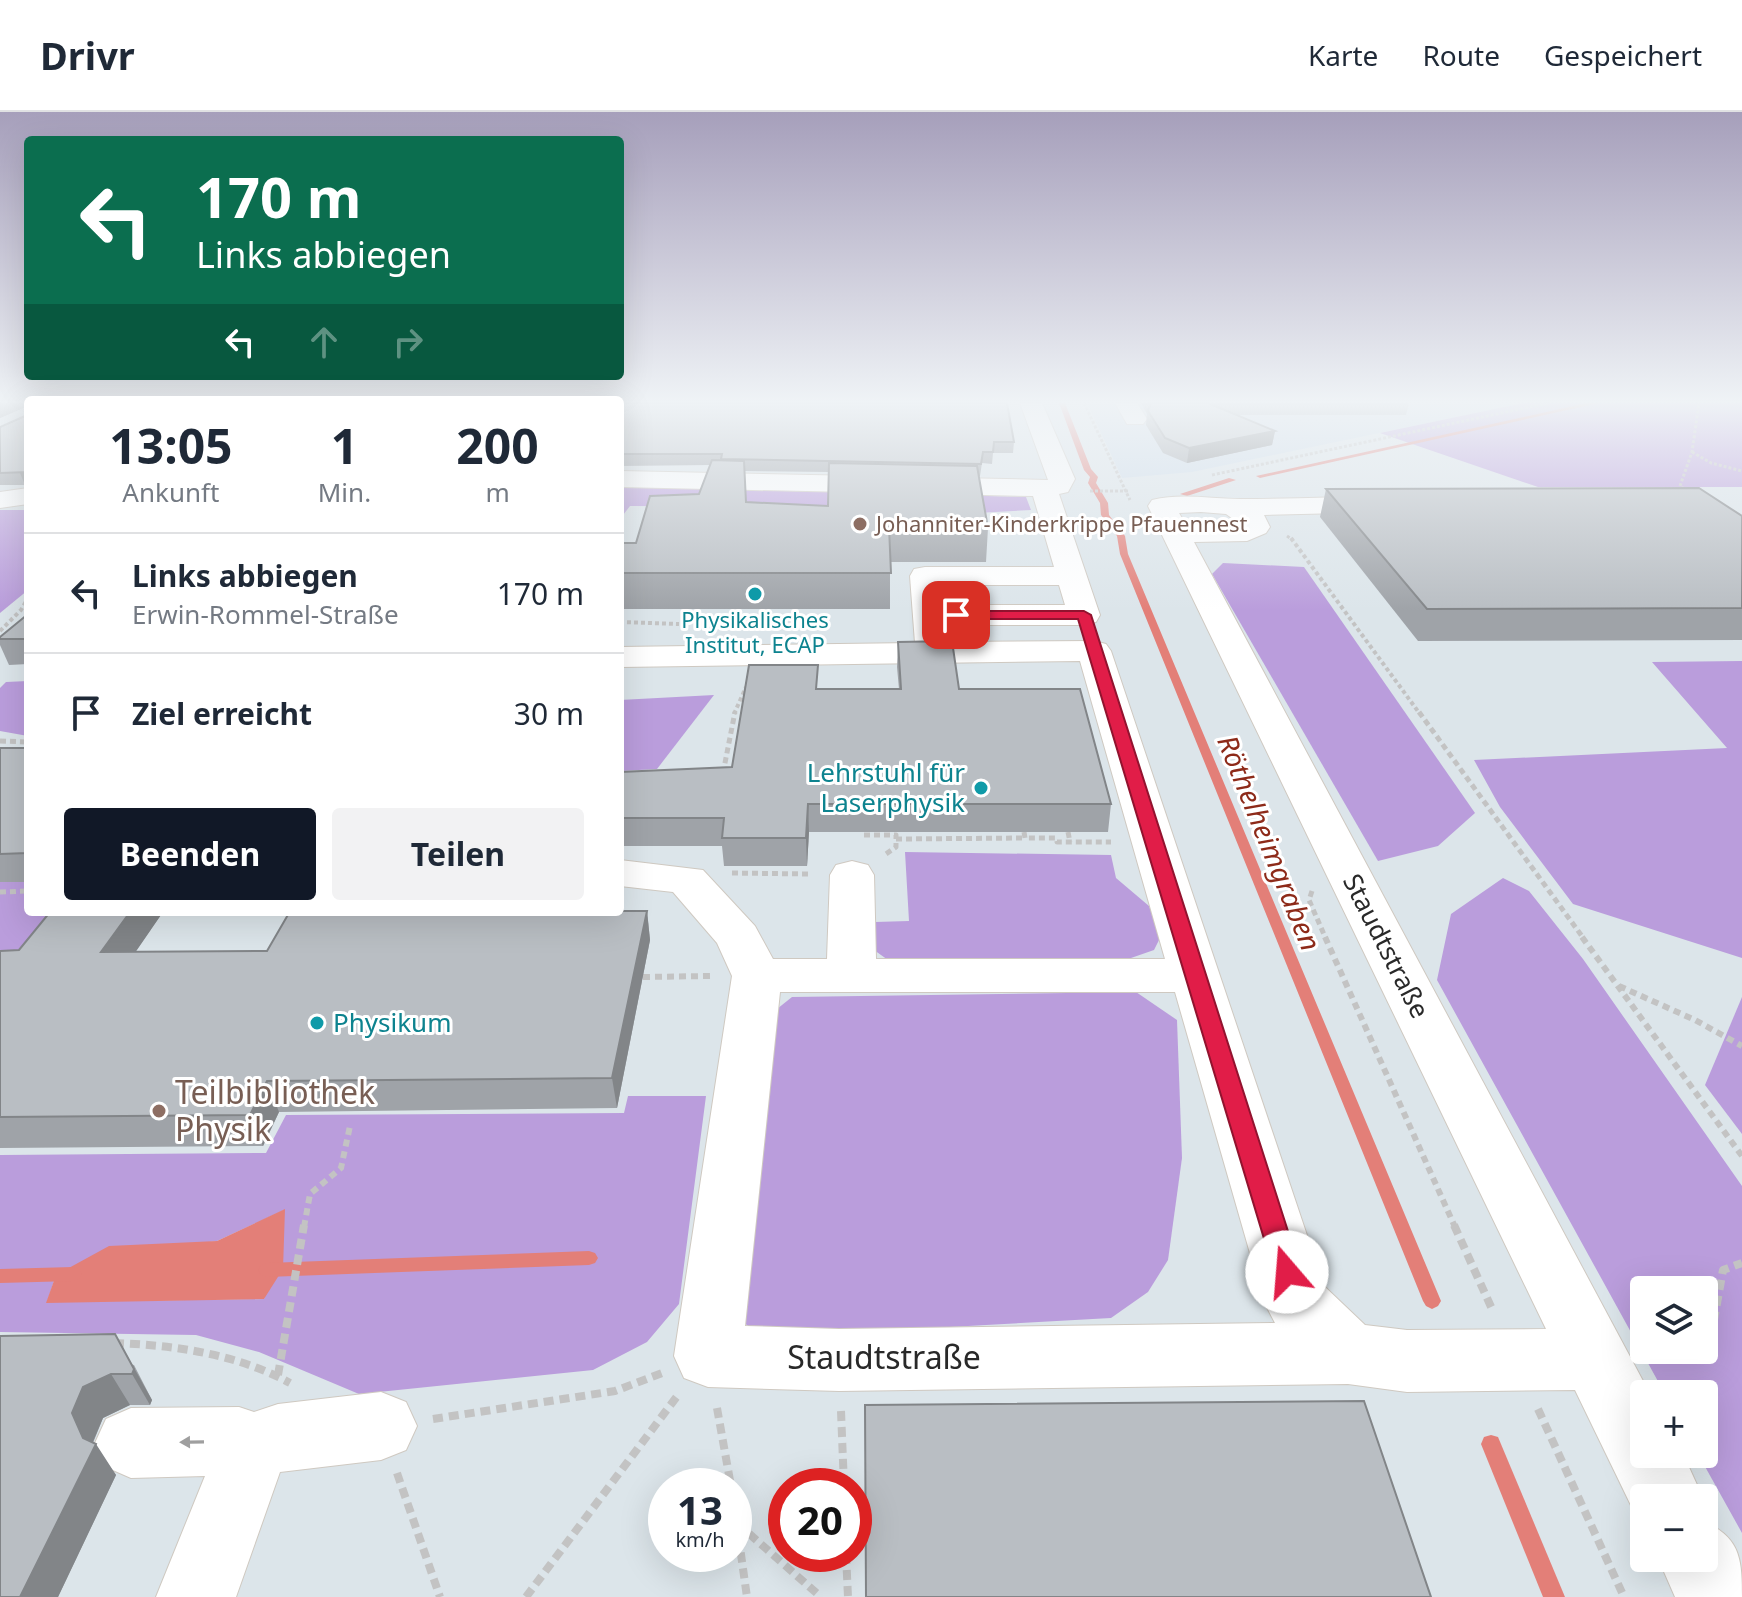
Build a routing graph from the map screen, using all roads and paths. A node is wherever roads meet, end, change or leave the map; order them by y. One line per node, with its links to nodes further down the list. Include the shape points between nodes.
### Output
1 (1059, 472): 5 (street)
2 (1117, 472): 6 (path)
3 (1685, 472): 7 (path, via 1680,486)
4 (624, 479): 5 (street)
5 (1061, 489): 6 (path); 11 (street)
6 (1126, 491): 9 (path)
7 (1691, 495)
8 (1411, 504): 10 (street)
9 (1154, 519): 10 (street); 48 (street, Staudtstraße)
10 (1245, 519): 39 (path, via 1290,536)
11 (1069, 576): 16 (street, via 925,576); 19 (street)
12 (24, 604): 13 (path)
13 (10, 623): 14 (path); 15 (path)
14 (24, 623)
15 (0, 631)
16 (931, 634): 17 (street); 19 (street)
17 (803, 656): 18 (street); 22 (path, via 745,687 733,717)
18 (624, 657)
19 (1090, 663): 27 (street)
20 (0, 741): 21 (path)
21 (24, 742)
22 (723, 777)
23 (863, 820): 25 (path, via 863,835)
24 (1068, 832): 26 (path)
25 (896, 839): 26 (path, via 1024,835); 28 (path)
26 (1070, 842): 27 (path)
27 (1153, 842): 35 (street)
28 (896, 847)
29 (624, 873): 31 (street)
30 (852, 875): 31 (path, via 714,873); 37 (street)
31 (687, 880): 36 (street, via 738,937)
32 (1315, 882): 50 (path, via 1309,900)
33 (24, 891): 34 (path)
34 (0, 892)
35 (1194, 975): 37 (street); 46 (street, via 1297,1302)
36 (757, 976): 37 (street); 38 (path); 47 (street)
37 (851, 976)
38 (643, 977)
39 (1618, 985): 40 (path); 42 (path)
40 (1742, 1046)
41 (350, 1126): 51 (path, via 341,1168 310,1194)
42 (1742, 1156)
43 (1742, 1263): 44 (path, via 1723,1270)
44 (1718, 1285)
45 (105, 1344): 51 (path, via 135,1343 214,1355)
46 (1348, 1353): 49 (street, Staudtstraße); 50 (street, Staudtstraße, via 1407,1361)
47 (708, 1356): 49 (street, Staudtstraße); 52 (path, via 615,1391); 55 (path); 64 (path)
48 (1594, 1358): 50 (street, Staudtstraße); 57 (street, Staudtstraße)
49 (839, 1360): 56 (path)
50 (1516, 1362): 68 (path)
51 (278, 1375): 52 (path)
52 (371, 1428): 54 (street, via 278,1438); 63 (path)
53 (131, 1443): 54 (street, one-way to 53, via 239,1441)
54 (249, 1449): 62 (street)
55 (728, 1468)
56 (843, 1468)
57 (1659, 1484)
58 (752, 1536): 66 (path)
59 (744, 1572): 65 (path)
60 (847, 1572): 67 (path)
61 (1704, 1572): 69 (street)
62 (196, 1597)
63 (440, 1597)
64 (526, 1597)
65 (747, 1597)
66 (821, 1597)
67 (848, 1597)
68 (1624, 1597)
69 (1717, 1597)

